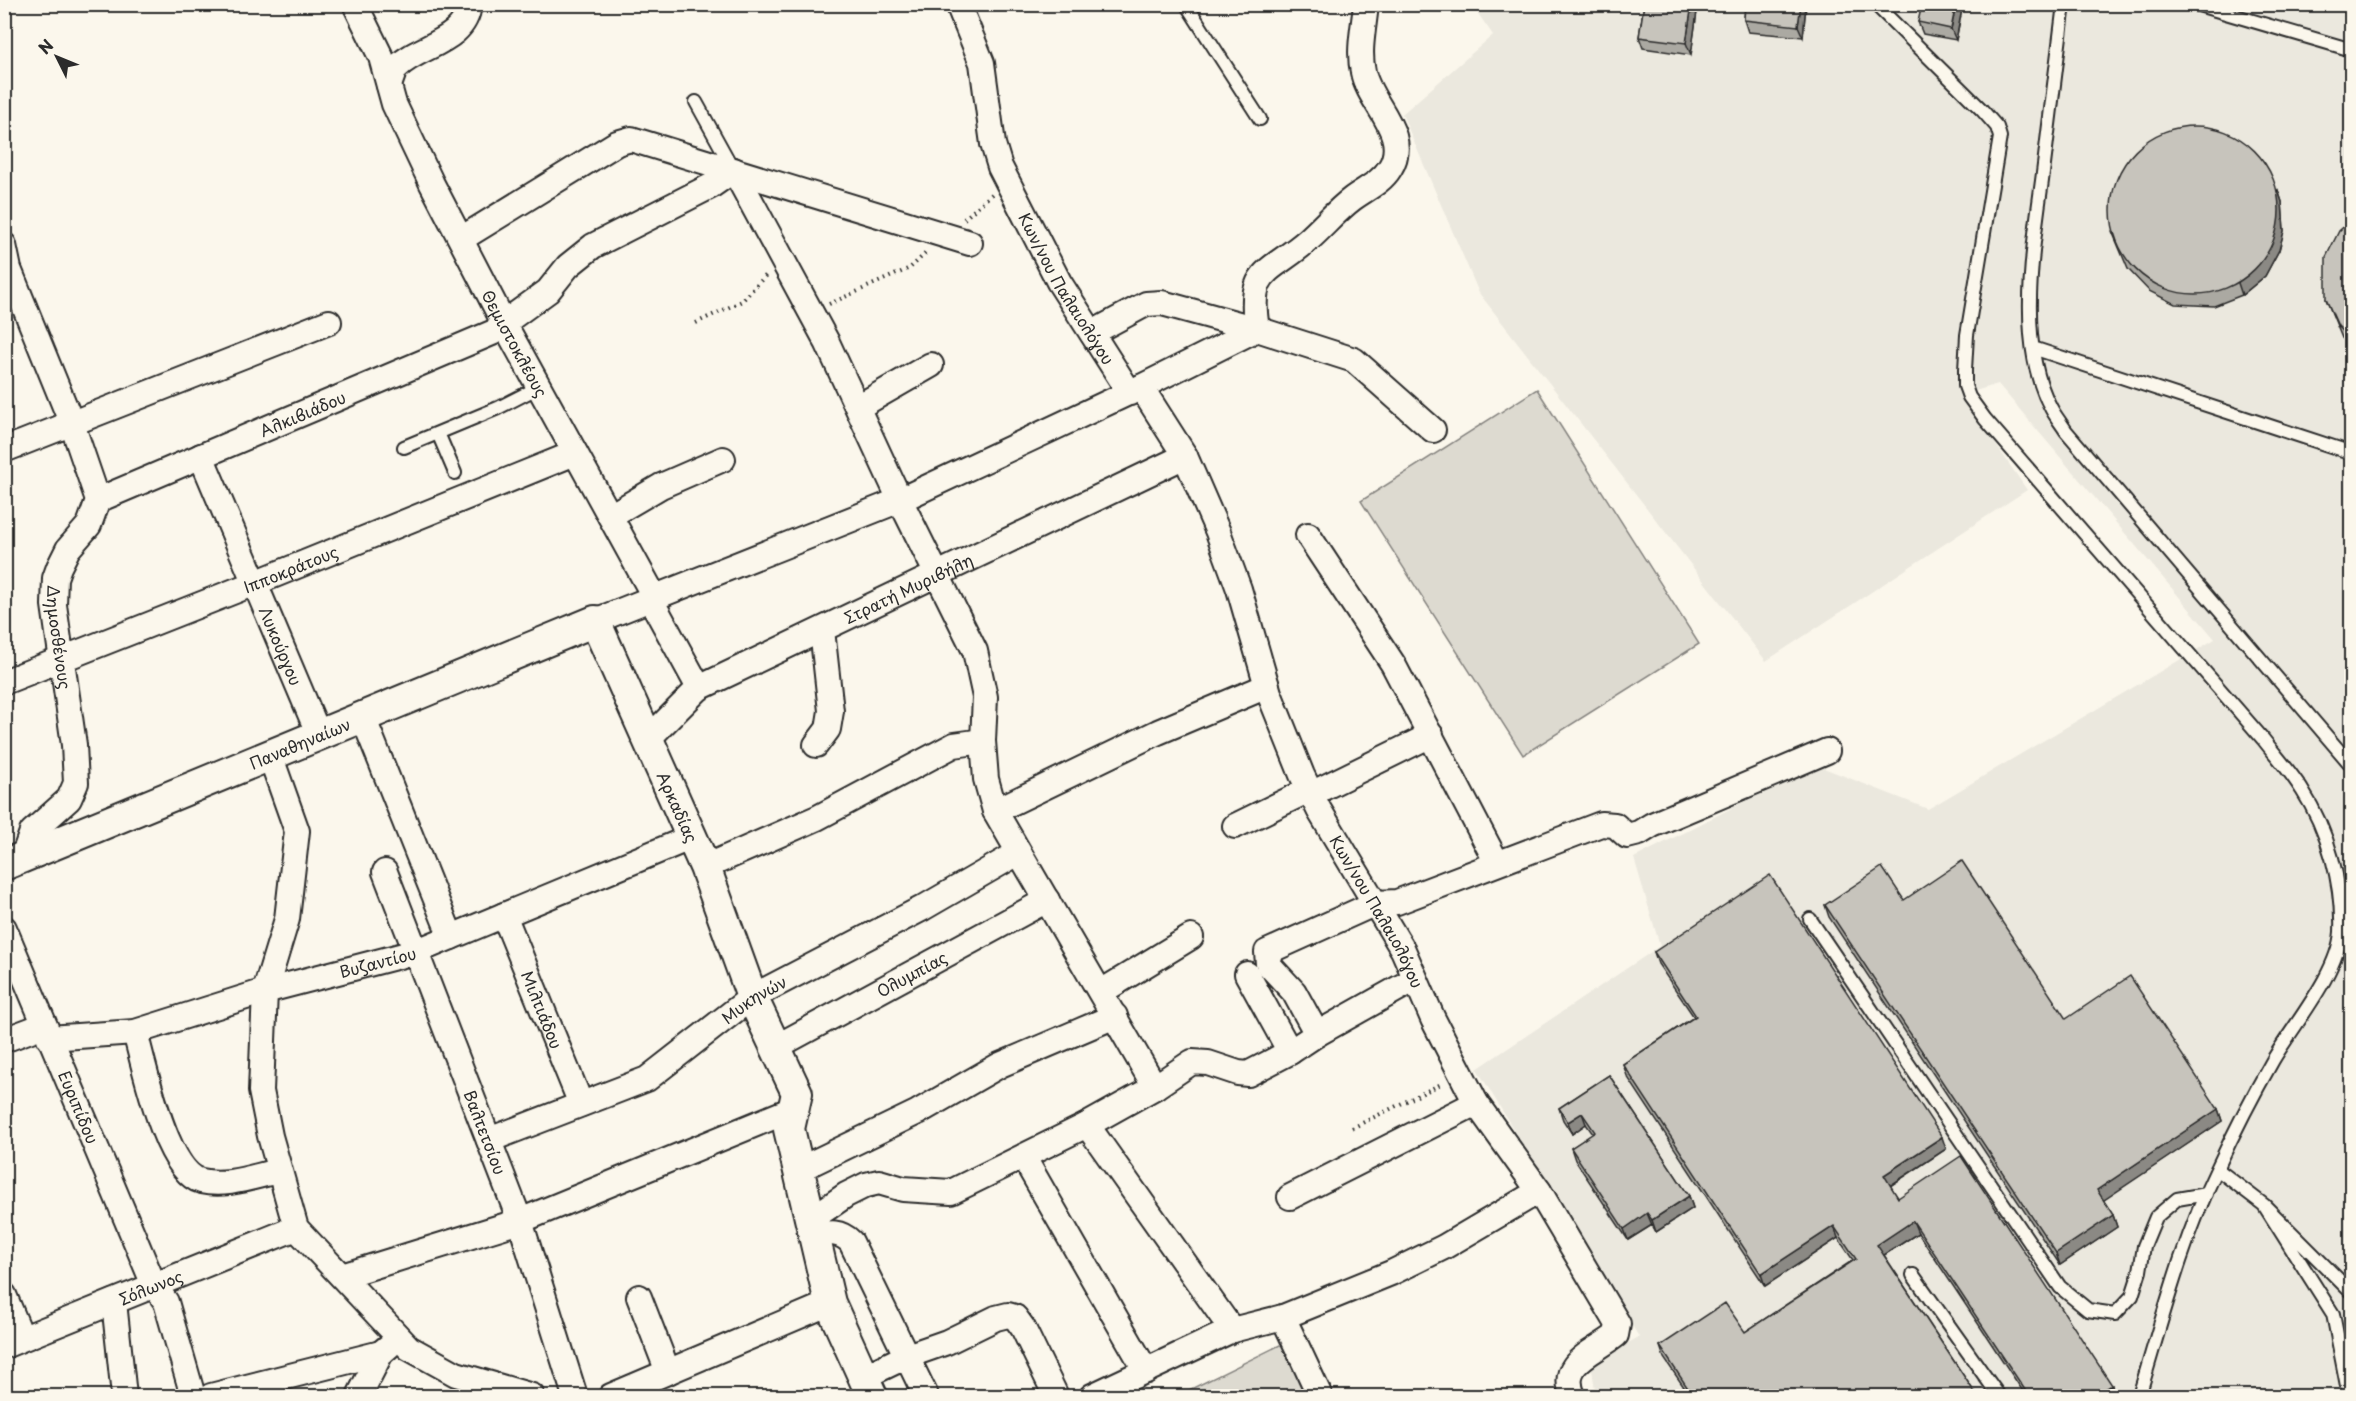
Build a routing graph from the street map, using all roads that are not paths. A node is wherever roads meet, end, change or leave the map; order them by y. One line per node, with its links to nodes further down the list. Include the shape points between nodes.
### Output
1 (355, 4): 10 (street, Θεμιστοκλέους, via 381,57)
2 (469, 4): 10 (street, via 466,19 458,29 396,68)
3 (958, 4): 20 (street, Κων/νου Παλαιολόγου, via 982,63 993,144 1007,182 1059,282)
4 (1186, 4): 12 (lane)
5 (1366, 4): 19 (street, via 1361,64 1367,85 1393,131 1396,150 1392,166 1381,181 1352,199 1306,242 1266,272 1254,295)
6 (1875, 4): 95 (lane, via 1982,110 1997,127 2000,137 1967,335 1965,386 1969,397 2302,789 2322,827 2332,860 2340,900 2341,934 2332,965 2273,1061)
7 (2064, 4): 21 (lane, via 2032,263)
8 (2195, 4): 9 (lane)
9 (2352, 50)
10 (389, 84): 14 (street, Θεμιστοκλέους, via 403,124)
11 (696, 102): 13 (lane)
12 (1260, 119)
13 (734, 170): 14 (street, via 639,140 625,140); 15 (street); 18 (street, Αλκιβιάδου, via 711,186 593,246 573,261 548,291); 25 (street, via 812,312)
14 (461, 239): 18 (street, Θεμιστοκλέους)
15 (970, 243)
16 (4, 245): 26 (street, via 9,268)
17 (328, 322): 26 (street)
18 (505, 325): 23 (street, Θεμιστοκλέους); 33 (street, Αλκιβιάδου)
19 (1257, 329): 20 (street, via 1162,303 1146,304); 24 (street); 27 (street, via 1354,360)
20 (1092, 333): 24 (street, Κων/νου Παλαιολόγου)
21 (2033, 348): 32 (lane); 58 (lane, via 2050,407 2066,431)
22 (931, 365): 25 (street)
23 (539, 387): 28 (lane); 31 (street, Θεμιστοκλέους)
24 (1136, 390): 34 (street, Κων/νου Παλαιολόγου); 38 (street)
25 (858, 407): 38 (street)
26 (72, 424): 30 (street); 37 (street)
27 (1433, 430)
28 (438, 433): 29 (lane); 36 (lane)
29 (404, 447)
30 (4, 450)
31 (575, 453): 39 (street, Θεμιστοκλέους); 42 (street, Ιπποκράτους)
32 (2352, 453)
33 (201, 456): 37 (street, Αλκιβιάδου); 42 (street, Λυκούργου)
34 (1185, 456): 41 (street, Στρατή Μυριβήλη); 48 (street, Κων/νου Παλαιολόγου, via 1227,554)
35 (723, 459): 39 (street, via 661,486)
36 (455, 473)
37 (98, 500): 46 (street, Δημοσθένους, via 91,523 65,554 55,578 54,606)
38 (900, 500): 41 (street); 43 (street)
39 (610, 516): 43 (street, Θεμιστοκλέους)
40 (1308, 535): 52 (street, via 1393,664)
41 (938, 574): 45 (street, Στρατή Μυριβήλη); 54 (street, via 975,651 985,697)
42 (255, 584): 46 (street, Ιπποκράτους); 51 (street, Λυκούργου)
43 (653, 599): 44 (street); 49 (street, Θεμιστοκλέους)
44 (595, 621): 50 (street, Παναθηναίων); 53 (street, Αρκαδίας)
45 (822, 630): 49 (street, Στρατή Μυριβήλη); 55 (street, via 831,711 828,729)
46 (61, 659): 47 (street, Ιπποκράτους); 64 (street, Δημοσθένους, via 75,784 69,799 32,832)
47 (4, 682)
48 (1267, 686): 59 (street, Κων/νου Παλαιολόγου); 60 (street, via 1158,732)
49 (699, 688): 53 (street, Στρατή Μυριβήλη)
50 (363, 717): 51 (street, Παναθηναίων); 73 (street)
51 (319, 735): 57 (street, Παναθηναίων)
52 (1431, 735): 59 (street); 65 (street)
53 (648, 739): 62 (street, Αρκαδίας)
54 (983, 741): 60 (street, via 986,779); 66 (street, via 954,745 817,818)
55 (816, 745)
56 (1827, 751): 65 (street, via 1639,833 1627,836 1615,825 1601,824)
57 (270, 755): 64 (street, Παναθηναίων); 78 (street, via 297,831 287,919)
58 (2352, 766)
59 (1310, 792): 61 (street); 69 (street, Κων/νου Παλαιολόγου)
60 (995, 811): 63 (street)
61 (1235, 826)
62 (692, 837): 66 (street, Αρκαδίας); 70 (street, Βυζαντίου)
63 (1018, 853): 68 (street); 80 (street, Μυκηνών, via 923,908)
64 (14, 861)
65 (1497, 863): 69 (street, via 1396,902)
66 (705, 867): 80 (street, Αρκαδίας)
67 (385, 872): 75 (street, Βαλτετσίου)
68 (1047, 900): 79 (street); 86 (street, Ολυμπίας)
69 (1376, 903): 77 (street, Κων/νου Παλαιολόγου); 84 (street, via 1267,952 1268,964 1293,992)
70 (504, 915): 73 (street, Βυζαντίου); 90 (street, Μιλτιάδου)
71 (1810, 919): 99 (lane, via 2061,1287 2088,1310 2115,1314 2132,1296 2144,1246 2156,1217 2177,1199)
72 (4, 928): 82 (street, Ευριπίδου)
73 (451, 937): 75 (street, Βυζαντίου)
74 (1191, 937): 79 (street)
75 (416, 952): 78 (street, Βυζαντίου); 93 (street, Βαλτετσίου)
76 (1247, 974): 87 (street)
77 (1415, 979): 84 (street); 89 (street, Κων/νου Παλαιολόγου)
78 (265, 991): 83 (street, Βυζαντίου); 97 (street, via 261,1091)
79 (1101, 992): 81 (street)
80 (752, 997): 86 (street, Αρκαδίας); 90 (street, Μυκηνών, via 647,1078)
81 (1114, 1016): 88 (street); 96 (street, via 1000,1065 918,1112)
82 (47, 1031): 83 (street, Βυζαντίου); 85 (street, Βυζαντίου); 107 (street, Ευριπίδου)
83 (135, 1032): 97 (street, via 169,1144 188,1172 198,1180 214,1183)
84 (1317, 1034): 87 (street)
85 (4, 1040)
86 (776, 1047): 91 (street, Αρκαδίας, via 797,1093)
87 (1290, 1052): 88 (street, via 1248,1074 1192,1062)
88 (1155, 1087): 92 (street)
89 (1476, 1103): 98 (street, Κων/νου Παλαιολόγου); 100 (street)
90 (581, 1104): 93 (street, Μυκηνών)
91 (795, 1108): 96 (street, Αρκαδίας, via 789,1129); 102 (street)
92 (1087, 1125): 94 (street); 114 (street)
93 (489, 1140): 102 (street, Βαλτετσίου)
94 (1024, 1158): 104 (street, via 951,1192 903,1189 879,1182 866,1185 846,1195); 118 (street)
95 (2217, 1169): 99 (lane); 101 (lane)
96 (798, 1170): 104 (street, Αρκαδίας)
97 (279, 1171): 103 (street)
98 (1539, 1191): 113 (street, via 1402,1268); 133 (street, Κων/νου Παλαιολόγου, via 1618,1324 1616,1335 1577,1361 1569,1371 1568,1385)
99 (2206, 1194): 135 (lane, via 2178,1268)
100 (1290, 1197)
101 (2264, 1205): 108 (lane); 136 (lane, via 2332,1314)
102 (520, 1221): 106 (street); 127 (street, Βαλτετσίου)
103 (296, 1228): 106 (street); 107 (street, Σόλωνος)
104 (812, 1228): 112 (street, Αρκαδίας); 117 (street, via 843,1234 850,1242)
105 (1914, 1275): 134 (lane)
106 (342, 1276): 116 (street)
107 (154, 1286): 111 (street, Σόλωνος); 123 (street, Ευριπίδου, via 166,1302)
108 (2352, 1293)
109 (4, 1295): 115 (street)
110 (639, 1297): 119 (street)
111 (114, 1302): 115 (street, Σόλωνος); 122 (street)
112 (830, 1303): 119 (street); 120 (street, Αρκαδίας)
113 (1283, 1317): 114 (street); 132 (street)
114 (1232, 1330): 118 (street)
115 (13, 1342)
116 (390, 1345): 124 (street); 125 (street); 126 (street, via 409,1348 456,1374)
117 (907, 1356): 120 (street); 129 (street); 130 (street, via 1008,1315 1015,1317 1023,1328)
118 (1146, 1371): 121 (street)
119 (668, 1372): 128 (street)
120 (867, 1387)
121 (1125, 1390): 131 (street)
122 (124, 1396)
123 (193, 1396)
124 (211, 1396)
125 (359, 1396)
126 (532, 1396)
127 (575, 1396)
128 (611, 1396)
129 (926, 1396)
130 (1056, 1396)
131 (1092, 1396)
132 (1320, 1396)
133 (1573, 1396)
134 (1999, 1396)
135 (2139, 1396)
136 (2349, 1396)

